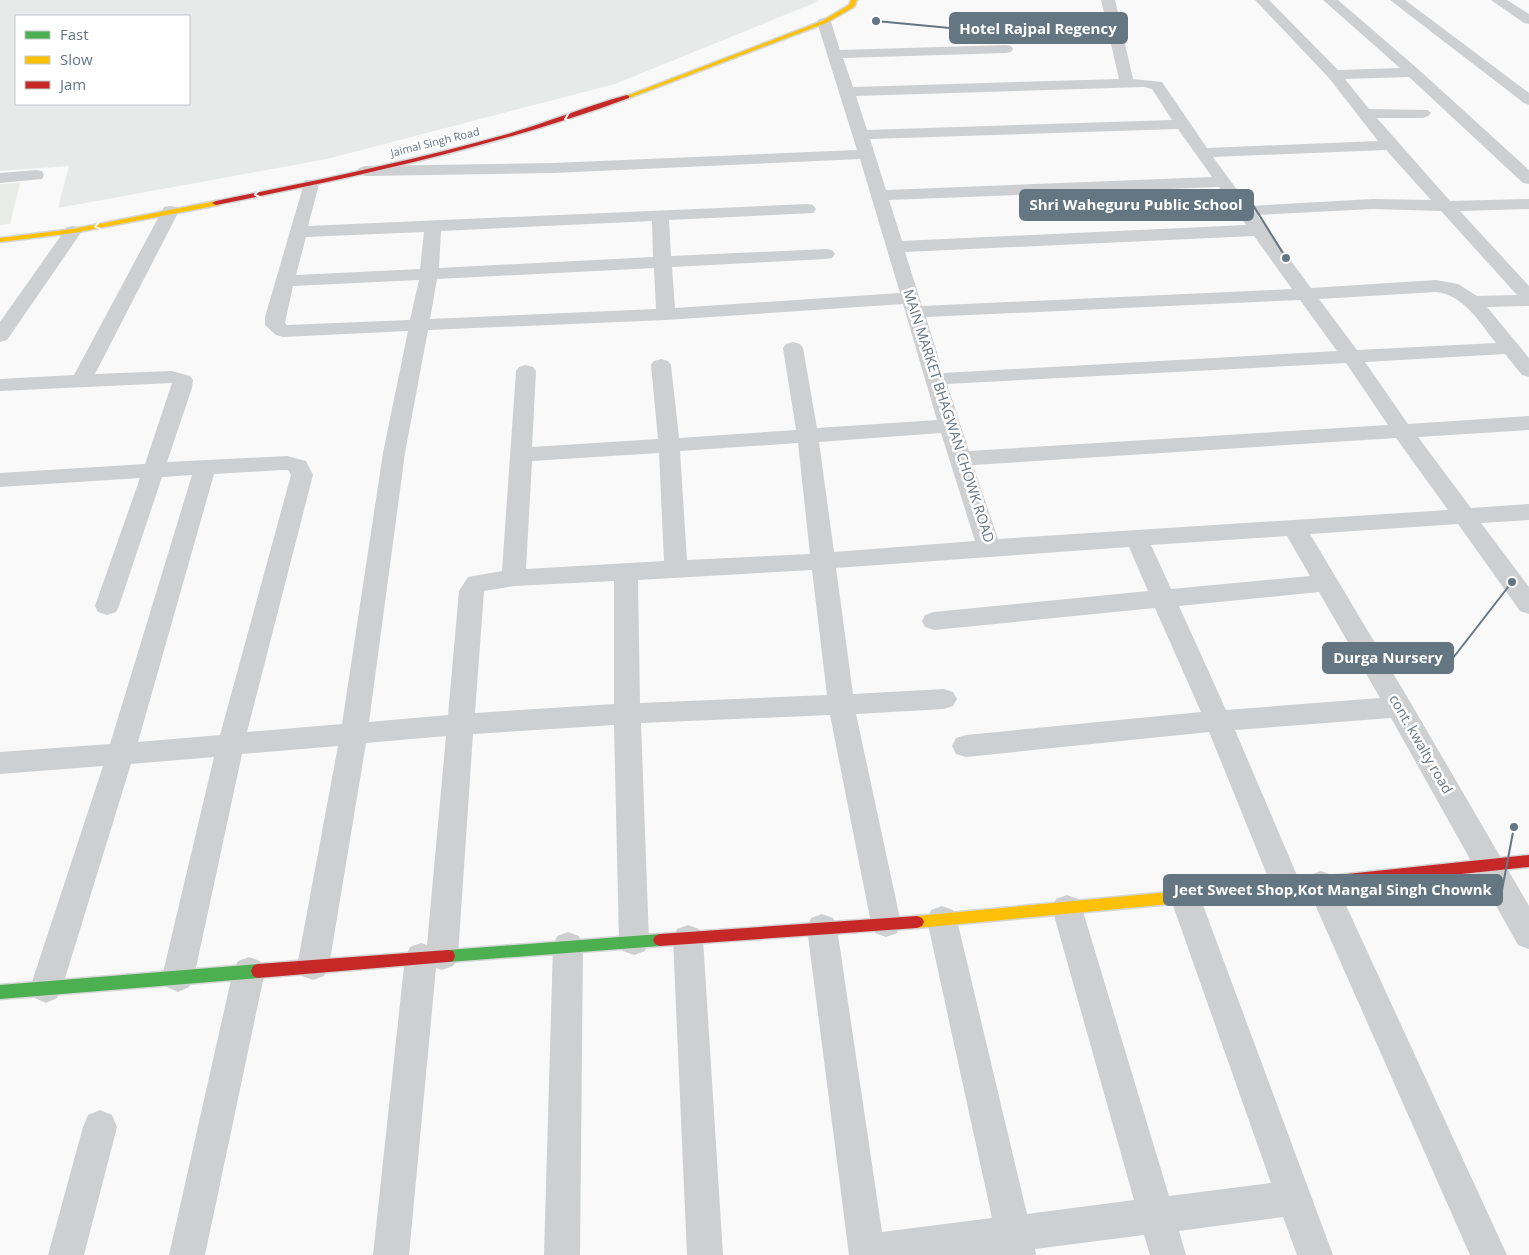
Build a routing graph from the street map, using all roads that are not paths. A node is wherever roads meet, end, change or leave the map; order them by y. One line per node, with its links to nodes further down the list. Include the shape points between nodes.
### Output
1 (856, 0): 8 (street, Jaimal Singh Road, via 852,6)
2 (1108, 0): 14 (street)
3 (1262, 0): 13 (street)
4 (1330, 0): 12 (street)
5 (1397, 0): 16 (street)
6 (1500, 2): 7 (street); 9 (street)
7 (1529, 2)
8 (826, 14): 11 (street, MAIN MARKET BHAGWAN CHOWK ROAD); 23 (street, Jaimal Singh Road, one-way to 23, via 656,87 553,123); 40 (street, via 822,12 610,94 511,126 330,171 65,222)
9 (1529, 20)
10 (1006, 49): 11 (street)
11 (835, 54): 15 (street, MAIN MARKET BHAGWAN CHOWK ROAD)
12 (1413, 72): 13 (street); 26 (street)
13 (1334, 75): 18 (street)
14 (1127, 84): 15 (street); 19 (street, via 1157,85)
15 (846, 92): 20 (street, MAIN MARKET BHAGWAN CHOWK ROAD)
16 (1529, 100)
17 (1423, 113): 18 (street)
18 (1367, 114): 21 (street)
19 (1181, 124): 20 (street); 22 (street)
20 (863, 144): 23 (street, via 508,169); 29 (street, MAIN MARKET BHAGWAN CHOWK ROAD)
21 (1390, 145): 22 (street); 31 (street)
22 (1202, 153): 27 (street)
23 (365, 171): 28 (street, Jaimal Singh Road)
24 (36, 175): 25 (street)
25 (0, 178)
26 (1529, 179)
27 (1223, 182): 29 (street); 34 (street)
28 (311, 184): 33 (street, Jaimal Singh Road, one-way to 33); 39 (street)
29 (878, 195): 42 (street, MAIN MARKET BHAGWAN CHOWK ROAD)
30 (1529, 204): 31 (street)
31 (1448, 206): 34 (street, via 1373,204); 48 (street)
32 (807, 209): 35 (street)
33 (170, 211): 38 (street, Jaimal Singh Road, one-way to 38); 60 (street)
34 (1244, 211): 37 (street)
35 (660, 216): 36 (street); 44 (street)
36 (433, 227): 39 (street); 45 (street)
37 (1259, 230): 42 (street); 47 (street)
38 (73, 231): 40 (street, Jaimal Singh Road); 53 (street)
39 (298, 232): 46 (street)
40 (47, 233): 41 (street, Jaimal Singh Road)
41 (0, 240)
42 (894, 247): 50 (street, MAIN MARKET BHAGWAN CHOWK ROAD)
43 (826, 254): 44 (street)
44 (663, 262): 45 (street); 51 (street)
45 (429, 274): 46 (street); 52 (street)
46 (286, 281): 52 (street, via 275,317 275,325 283,331)
47 (1306, 294): 49 (street, via 1436,286 1451,288); 50 (street); 55 (street)
48 (1529, 298): 49 (street)
49 (1472, 302): 56 (street)
50 (913, 305): 51 (street); 59 (street, MAIN MARKET BHAGWAN CHOWK ROAD)
51 (666, 314): 52 (street)
52 (419, 326): 92 (street, via 394,453)
53 (0, 336)
54 (793, 348): 65 (street)
55 (1351, 356): 56 (street); 59 (street); 64 (street)
56 (1522, 360)
57 (661, 364): 66 (street)
58 (526, 371): 67 (street)
59 (936, 379): 63 (street, MAIN MARKET BHAGWAN CHOWK ROAD)
60 (81, 381): 61 (street); 70 (street, via 172,377 183,380)
61 (0, 385)
62 (1529, 423): 64 (street)
63 (950, 426): 65 (street); 68 (street, MAIN MARKET BHAGWAN CHOWK ROAD)
64 (1403, 432): 68 (street); 73 (street)
65 (808, 437): 66 (street); 77 (street)
66 (669, 446): 67 (street); 78 (street)
67 (522, 455): 80 (street)
68 (960, 459): 76 (street, MAIN MARKET BHAGWAN CHOWK ROAD)
69 (205, 468): 70 (street); 93 (street, via 291,463 298,465 302,475); 95 (street)
70 (155, 471): 71 (street); 84 (street)
71 (0, 480)
72 (1529, 512): 73 (street, MAIN MARKET BHAGWAN CHOWK ROAD)
73 (1465, 517): 74 (street, MAIN MARKET BHAGWAN CHOWK ROAD); 83 (street)
74 (1295, 529): 75 (street, MAIN MARKET BHAGWAN CHOWK ROAD); 81 (street, cont. kwalty road)
75 (1136, 539): 76 (street, MAIN MARKET BHAGWAN CHOWK ROAD); 82 (street)
76 (989, 548): 77 (street)
77 (825, 560): 78 (street); 87 (street)
78 (676, 569): 79 (street)
79 (626, 572): 80 (street); 89 (street)
80 (514, 578): 91 (street, via 477,583 471,591)
81 (1325, 583): 82 (street); 88 (street, cont. kwalty road)
82 (1162, 599): 85 (street); 90 (street)
83 (1529, 605)
84 (107, 606)
85 (934, 621)
86 (944, 699): 87 (street)
87 (841, 706): 89 (street); 104 (street)
88 (1400, 707): 90 (street); 98 (street, cont. kwalty road)
89 (627, 713): 91 (street); 108 (street)
90 (1218, 722): 94 (street); 100 (street)
91 (460, 726): 92 (street); 110 (street)
92 (354, 733): 93 (street); 111 (street)
93 (230, 746): 95 (street); 113 (street)
94 (966, 746)
95 (120, 755): 96 (street); 114 (street)
96 (0, 763)
97 (1529, 861): 98 (street)
98 (1490, 864): 99 (street); 106 (street, cont. kwalty road)
99 (1321, 884): 100 (street); 128 (street)
100 (1287, 887): 101 (street)
101 (1185, 897): 102 (street); 117 (street)
102 (1068, 908): 103 (street); 118 (street)
103 (942, 920): 104 (street); 119 (street)
104 (886, 923): 105 (street)
105 (822, 928): 107 (street); 120 (street)
106 (1529, 935)
107 (688, 939): 108 (street); 125 (street)
108 (634, 941): 109 (street)
109 (568, 946): 110 (street); 124 (street)
110 (431, 957): 111 (street); 123 (street)
111 (313, 966): 112 (street)
112 (249, 971): 113 (street); 122 (street)
113 (178, 977): 114 (street)
114 (46, 988): 115 (street)
115 (0, 992)
116 (100, 1127): 121 (street)
117 (1294, 1198): 118 (street); 127 (street)
118 (1157, 1217): 119 (street); 126 (street)
119 (1016, 1245): 120 (street)
120 (867, 1254)
121 (66, 1255)
122 (187, 1255)
123 (391, 1255)
124 (562, 1255)
125 (706, 1255)
126 (1168, 1255)
127 (1315, 1255)
128 (1489, 1255)

